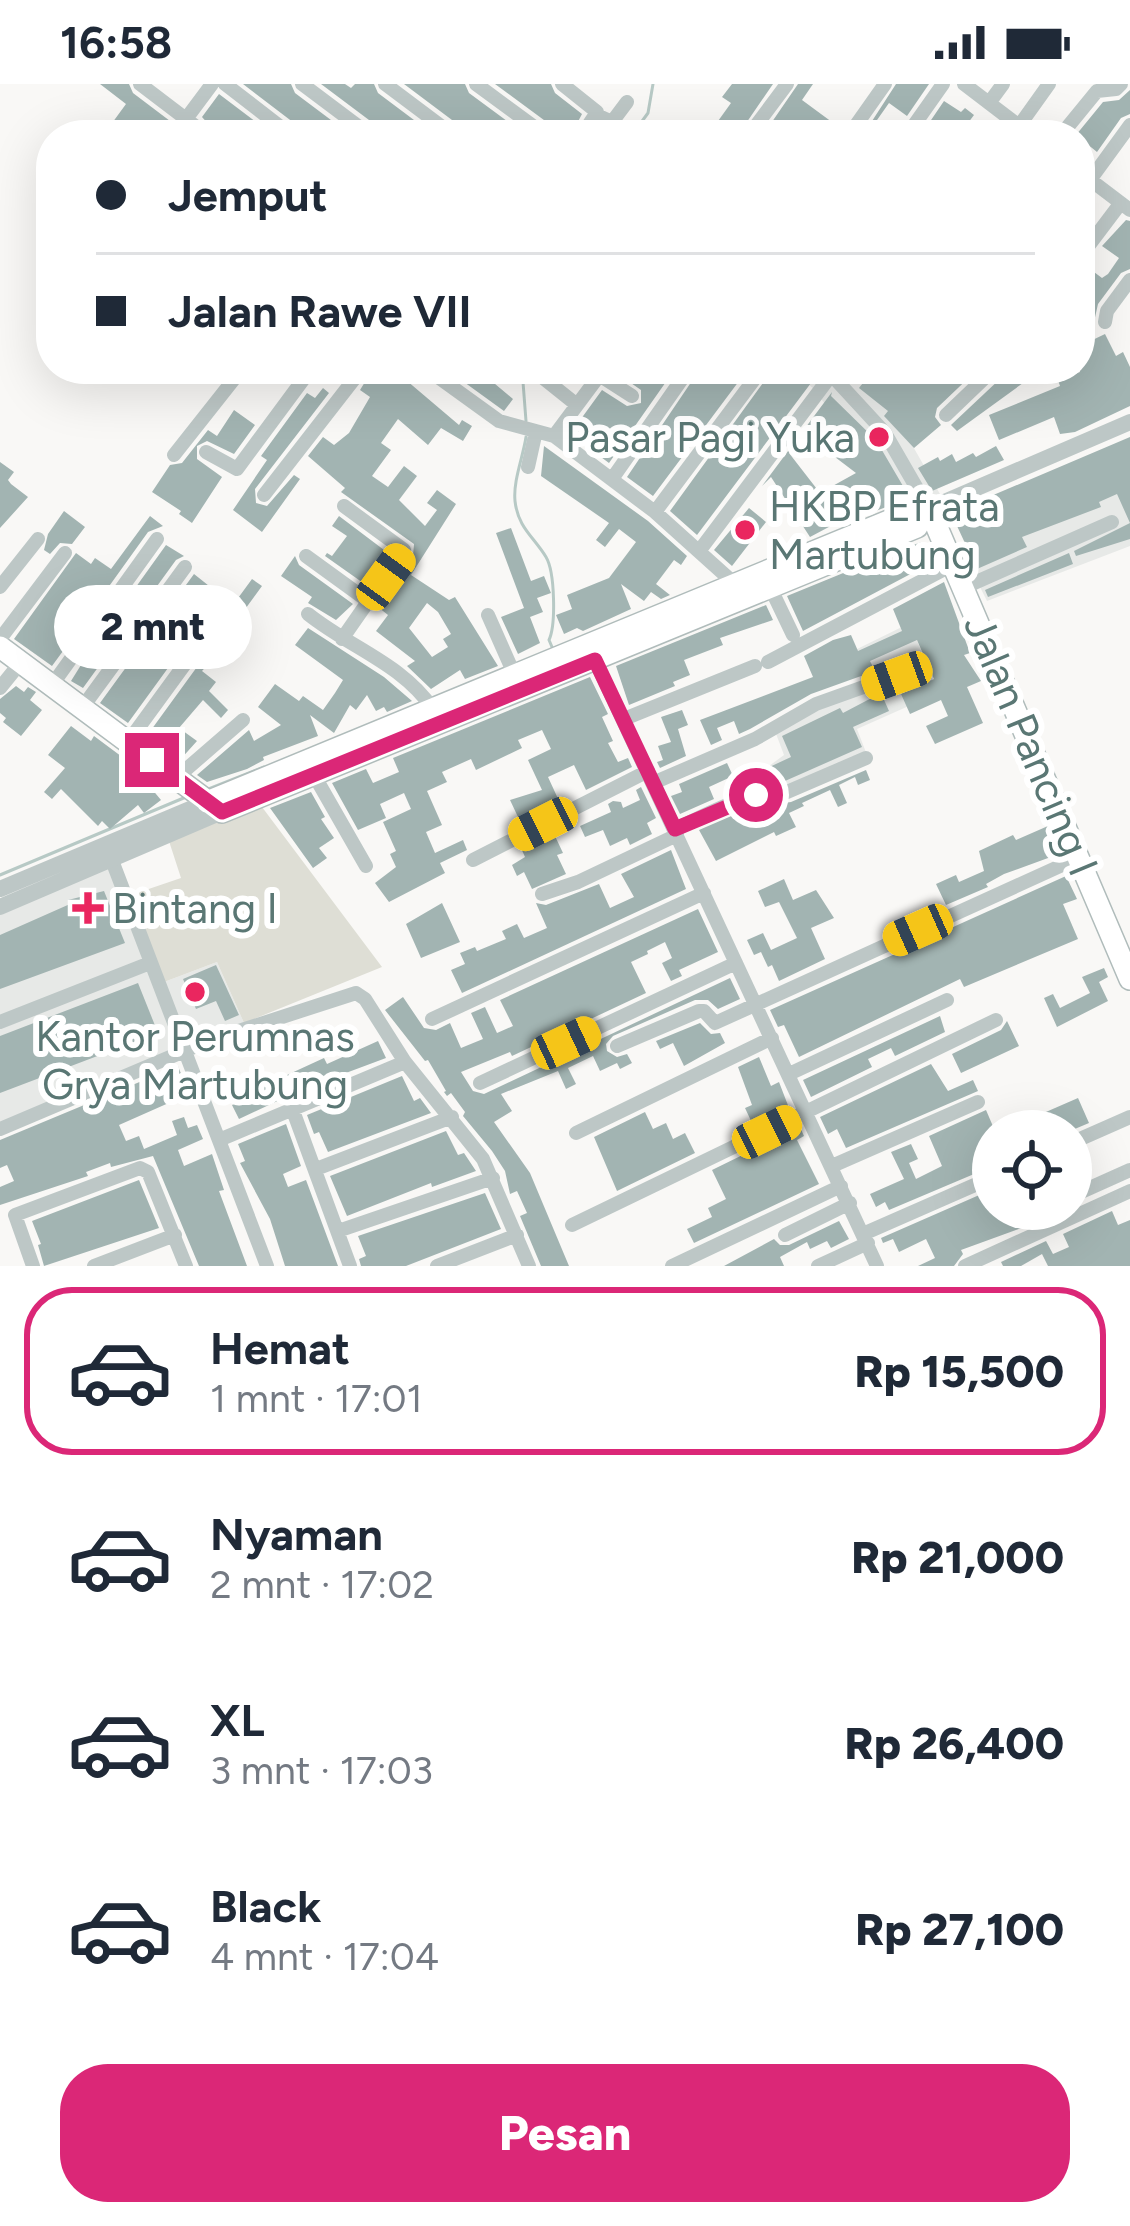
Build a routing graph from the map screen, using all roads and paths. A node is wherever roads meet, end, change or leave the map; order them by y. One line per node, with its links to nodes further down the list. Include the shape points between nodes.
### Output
1 (140, 84): 18 (street)
2 (212, 84): 18 (street)
3 (225, 84): 19 (street)
4 (302, 84): 20 (street)
5 (385, 84): 21 (street)
6 (476, 84): 22 (street)
7 (562, 84): 17 (street)
8 (787, 84): 26 (street)
9 (885, 84): 27 (street)
10 (944, 84): 28 (street)
11 (964, 84): 16 (street)
12 (1003, 84): 16 (street)
13 (1049, 84): 30 (street)
14 (1121, 84): 31 (street, via 1097,91)
15 (628, 102): 25 (street)
16 (989, 104): 29 (street)
17 (597, 115): 23 (street); 24 (street)
18 (186, 119)
19 (272, 120)
20 (350, 120)
21 (433, 120)
22 (525, 120)
23 (593, 120)
24 (608, 120)
25 (614, 120)
26 (760, 120)
27 (860, 120)
28 (919, 120)
29 (1010, 120)
30 (1032, 120)
31 (1073, 120)
32 (1130, 125): 33 (street)
33 (1095, 165)
34 (1095, 185): 35 (street)
35 (1125, 207): 36 (street)
36 (1095, 240)
37 (1130, 280): 38 (street)
38 (1105, 322)
39 (230, 384): 58 (street)
40 (300, 384): 57 (street, via 237,469)
41 (350, 384): 61 (street)
42 (449, 384): 55 (street, via 511,427)
43 (551, 384): 52 (street)
44 (590, 384): 52 (street)
45 (616, 384): 51 (street)
46 (678, 384): 60 (street)
47 (750, 384): 63 (street)
48 (820, 384): 68 (street)
49 (841, 384): 64 (street, via 885,433)
50 (979, 384): 53 (street)
51 (632, 396)
52 (577, 405): 56 (street)
53 (946, 416)
54 (1130, 422): 64 (street)
55 (532, 429): 56 (street); 59 (street)
56 (554, 436): 60 (street)
57 (206, 452)
58 (174, 455)
59 (528, 467)
60 (612, 479): 63 (street)
61 (264, 495)
62 (344, 506): 77 (street, via 404,548)
63 (655, 512): 68 (street)
64 (918, 517): 71 (main road, Jalan Pancing I); 73 (main road); 76 (main road)
65 (1112, 522): 74 (street)
66 (38, 539): 75 (street)
67 (157, 539): 88 (street)
68 (700, 550): 73 (street)
69 (65, 553): 83 (street)
70 (306, 556): 77 (street)
71 (954, 564): 74 (main road, Jalan Pancing I); 92 (street, via 762,664)
72 (185, 567): 90 (street)
73 (735, 584): 84 (main road)
74 (964, 586): 101 (main road, Jalan Pancing I)
75 (0, 587)
76 (771, 589): 81 (street); 84 (main road)
77 (368, 601): 82 (street)
78 (308, 614): 82 (street)
79 (488, 615): 86 (street)
80 (209, 631): 94 (street)
81 (793, 634)
82 (342, 639): 91 (street, via 407,677)
83 (0, 642): 85 (main road)
84 (591, 652): 86 (main road); 92 (street); 96 (main road)
85 (21, 662): 88 (main road); 89 (street)
86 (513, 671): 91 (main road)
87 (897, 676): 97 (street)
88 (52, 685): 90 (main road)
89 (0, 688)
90 (82, 708): 94 (main road)
91 (433, 710): 98 (main road)
92 (624, 719): 97 (street)
93 (243, 720): 98 (street)
94 (128, 742): 98 (main road)
95 (866, 758): 99 (street)
96 (314, 775): 98 (main road); 103 (street)
97 (651, 777): 99 (street); 102 (street)
98 (199, 796): 100 (street)
99 (676, 832): 105 (street); 106 (street)
100 (109, 851): 104 (street); 107 (street); 108 (street)
101 (1080, 857): 110 (main road, Jalan Pancing I); 112 (street)
102 (473, 860)
103 (366, 866)
104 (3, 881)
105 (704, 893): 109 (street); 113 (street)
106 (542, 894)
107 (0, 907)
108 (150, 963): 115 (street); 118 (street)
109 (736, 963): 112 (street); 121 (street)
110 (1130, 979)
111 (947, 1000): 120 (street)
112 (755, 1003): 116 (street); 117 (street, via 715,1023 699,1011)
113 (432, 1019)
114 (996, 1020): 124 (street)
115 (0, 1022)
116 (772, 1038): 120 (street); 128 (street)
117 (616, 1046)
118 (186, 1050): 119 (street, via 356,992); 127 (street); 130 (street)
119 (405, 1062): 123 (street); 125 (street)
120 (789, 1074): 124 (street)
121 (480, 1083)
122 (978, 1102): 131 (street)
123 (292, 1108): 130 (street); 132 (street)
124 (806, 1113): 131 (street); 140 (street)
125 (452, 1117): 132 (street); 134 (street)
126 (1130, 1117): 129 (street)
127 (0, 1129)
128 (576, 1133)
129 (1092, 1134)
130 (219, 1139): 149 (street)
131 (832, 1166): 135 (street)
132 (316, 1169): 141 (street)
133 (1130, 1170): 137 (street)
134 (493, 1178): 141 (street); 143 (street)
135 (841, 1186): 139 (street); 153 (street)
136 (972, 1187): 145 (street)
137 (1092, 1187)
138 (1130, 1191): 156 (street)
139 (850, 1203): 144 (street); 145 (street)
140 (572, 1226)
141 (338, 1231): 150 (street)
142 (175, 1235): 146 (street, via 140,1168 15,1215); 147 (street); 148 (street)
143 (517, 1235): 151 (street); 152 (street)
144 (785, 1235)
145 (865, 1238): 154 (street); 155 (street)
146 (33, 1266)
147 (94, 1266)
148 (187, 1266)
149 (267, 1266)
150 (350, 1266)
151 (437, 1266)
152 (529, 1266)
153 (672, 1266)
154 (818, 1266)
155 (877, 1266)
156 (965, 1266)

